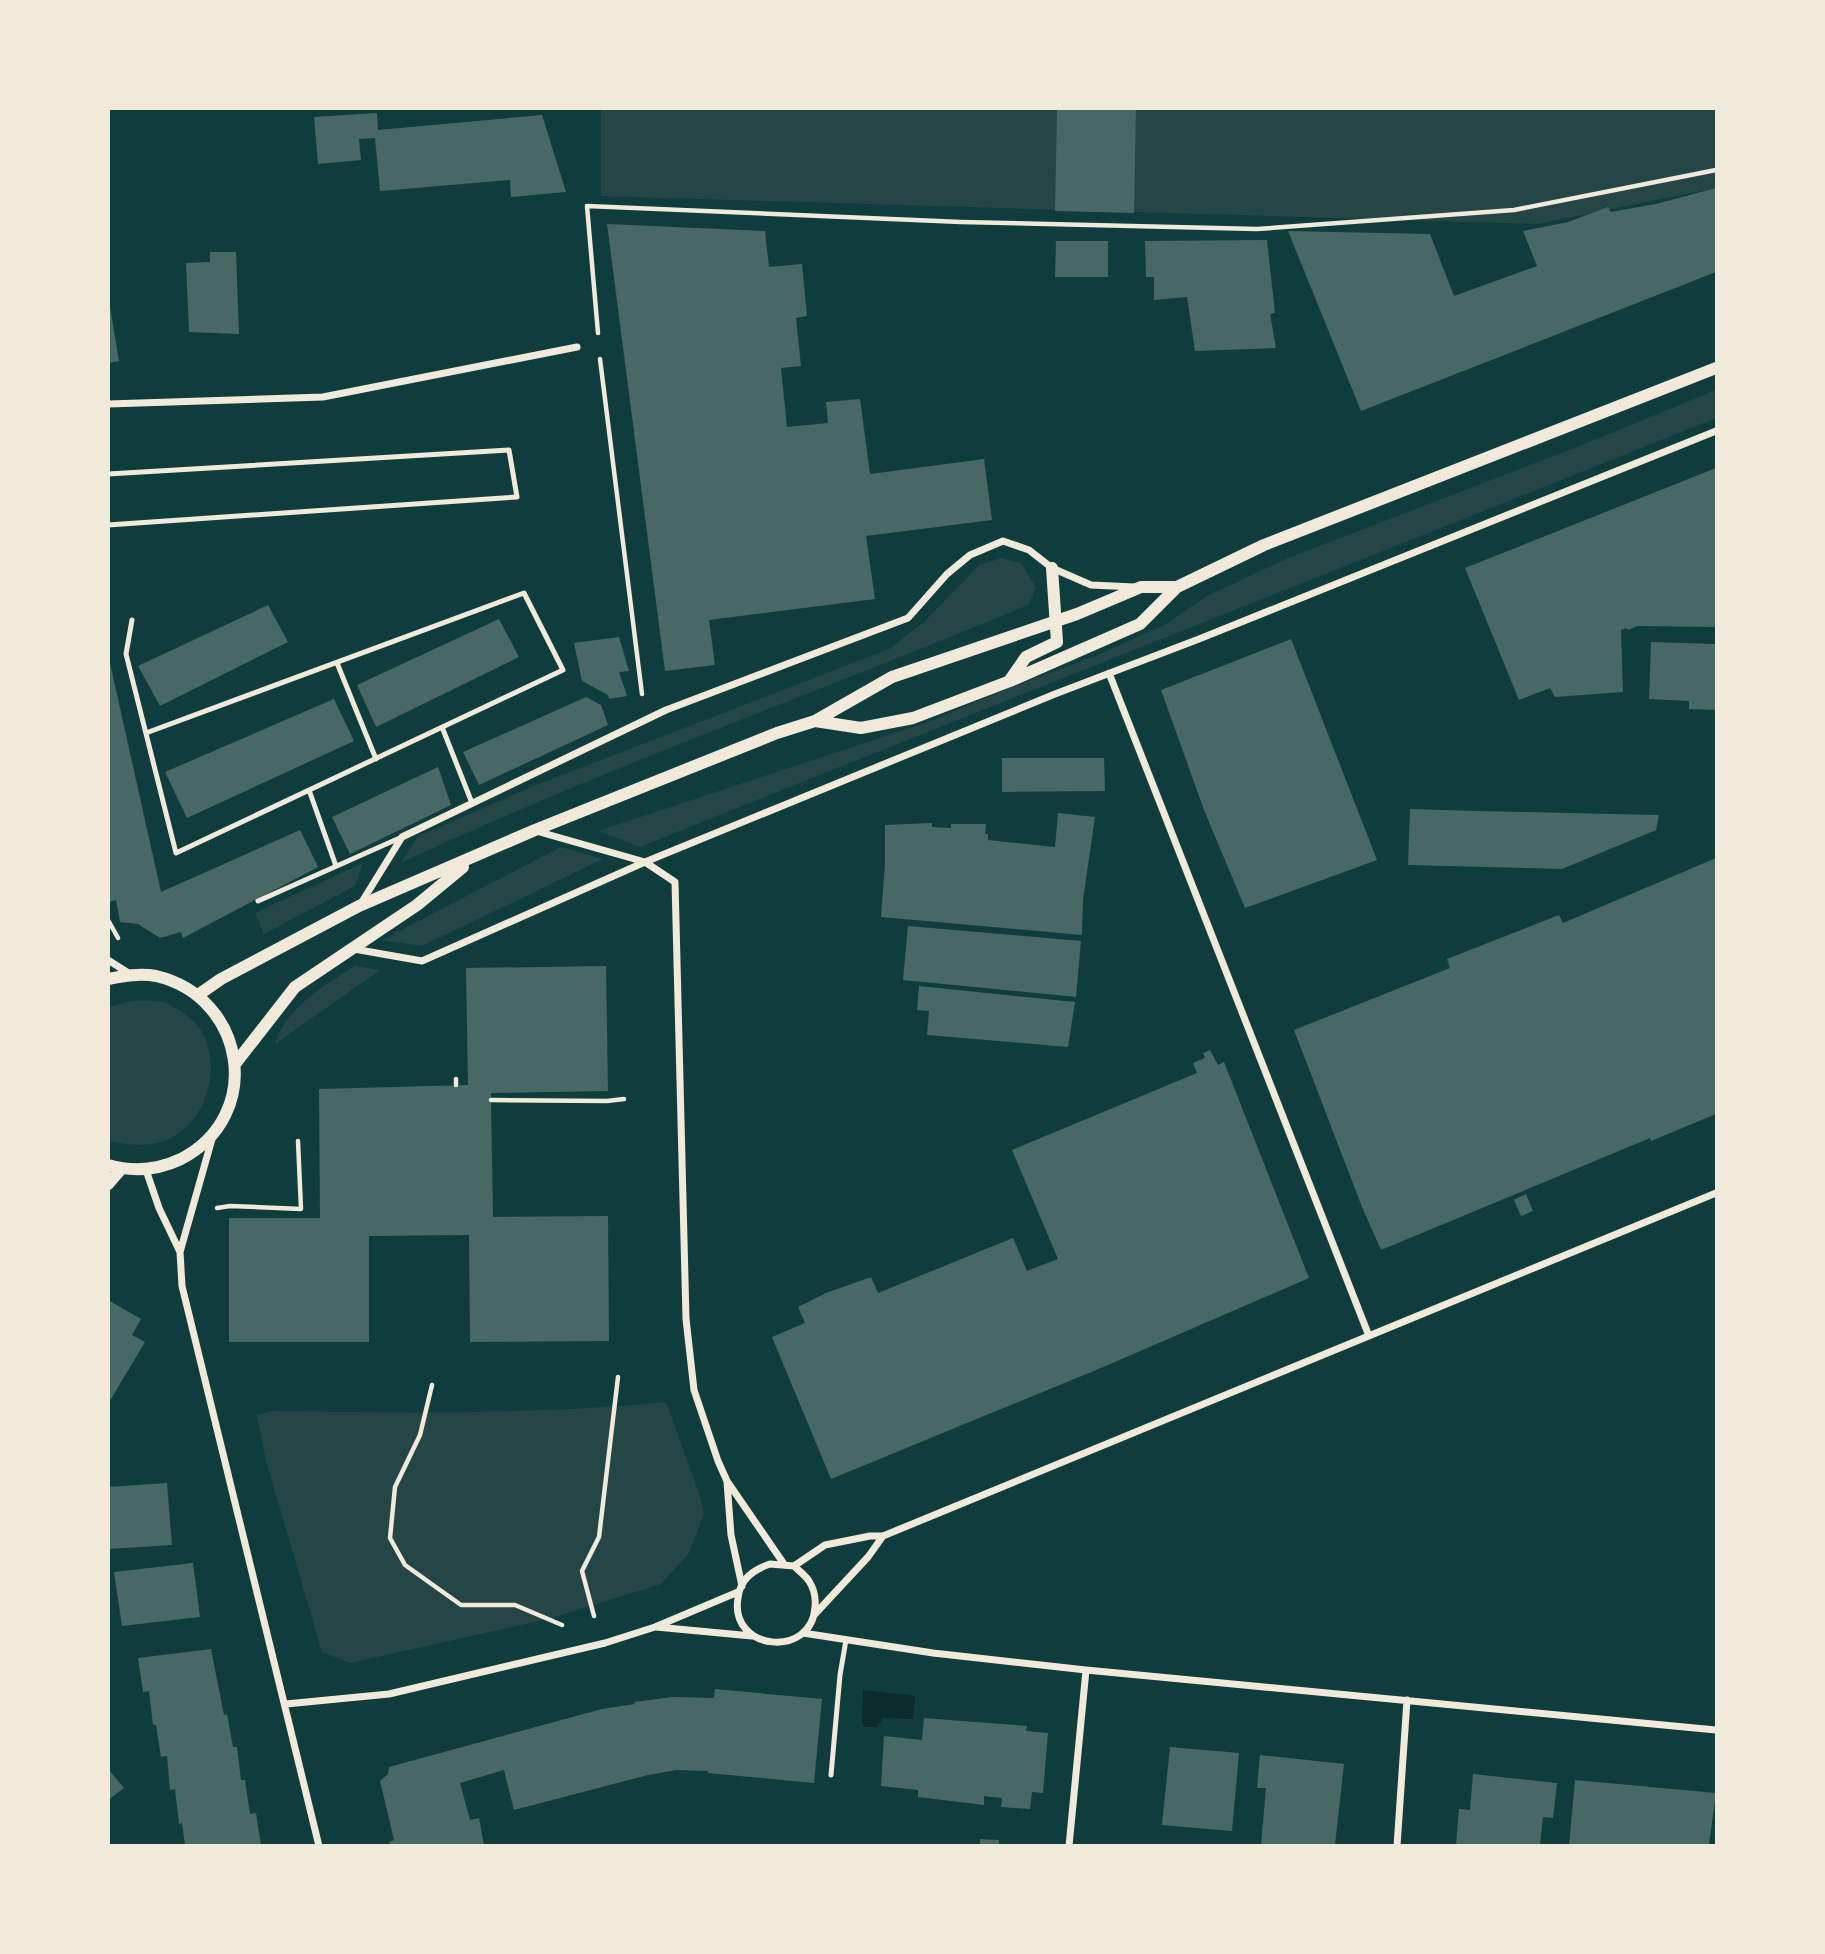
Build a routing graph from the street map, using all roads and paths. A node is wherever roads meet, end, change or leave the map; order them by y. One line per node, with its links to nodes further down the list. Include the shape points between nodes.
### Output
1 (1717, 170): 2 (path, via 1514,209 1257,229 587,206)
2 (599, 345)
3 (578, 347): 6 (street, via 323,397)
4 (600, 358): 18 (path)
5 (1717, 368): 12 (street, via 1264,545)
6 (108, 404)
7 (1717, 431): 16 (street)
8 (108, 474): 9 (lane, via 509,450 517,497)
9 (108, 525)
10 (1052, 568): 11 (street, via 1091,585); 14 (street); 18 (street, via 1029,550 1003,541 970,555 908,618)
11 (1141, 587): 12 (street); 14 (street)
12 (1177, 587): 17 (street, via 1140,624)
13 (132, 620): 21 (lane, via 126,653)
14 (1056, 621): 17 (street, via 1057,642 1026,657); 19 (street, via 892,677)
15 (337, 663): 20 (lane, via 524,593 563,670); 21 (lane); 22 (lane)
16 (1109, 673): 28 (street); 48 (street)
17 (1010, 681): 19 (street, via 914,718 861,728)
18 (645, 720): 24 (street)
19 (815, 721): 25 (street)
20 (442, 727): 22 (lane); 24 (lane)
21 (146, 733): 23 (lane, via 176,853)
22 (376, 758): 23 (lane)
23 (309, 790): 29 (lane)
24 (472, 803): 26 (street)
25 (535, 830): 27 (street); 28 (street)
26 (402, 837): 29 (lane); 31 (street)
27 (474, 858): 31 (street); 32 (street, via 417,905)
28 (645, 862): 32 (street, via 422,961); 51 (street, via 675,882 686,1319 694,1390)
29 (336, 866): 30 (lane)
30 (258, 901)
31 (359, 906): 36 (street)
32 (349, 948): 37 (street, via 295,987)
33 (108, 960): 34 (street)
34 (131, 974): 35 (street); 36 (street, via 177,982)
35 (108, 979)
36 (198, 995): 37 (street, via 223,1026)
37 (235, 1064): 40 (street, via 234,1089)
38 (624, 1099): 39 (path)
39 (491, 1100)
40 (213, 1135): 43 (street, via 194,1152); 47 (street)
41 (298, 1142): 46 (path, via 301,1209)
42 (115, 1167): 43 (street); 44 (street)
43 (146, 1170): 47 (street)
44 (108, 1184)
45 (1717, 1193): 48 (street)
46 (230, 1206)
47 (180, 1252): 65 (street, via 182,1286)
48 (1369, 1336): 52 (street)
49 (618, 1377): 57 (path, via 600,1536 582,1571)
50 (432, 1385): 58 (path, via 420,1435 395,1487 390,1538 405,1565 461,1605 515,1605)
51 (727, 1481): 53 (street); 55 (street)
52 (883, 1536): 54 (street, via 825,1545); 56 (street)
53 (784, 1564): 54 (street); 55 (street, via 756,1570)
54 (793, 1566): 56 (street, via 809,1581 816,1597)
55 (740, 1589): 59 (street); 61 (street, via 738,1616)
56 (815, 1614): 60 (street)
57 (594, 1616)
58 (562, 1625)
59 (655, 1627): 61 (street); 65 (street, via 389,1694)
60 (803, 1633): 61 (street, via 779,1643); 62 (street)
61 (753, 1636)
62 (846, 1640): 63 (street); 67 (lane)
63 (1086, 1670): 64 (street); 69 (street)
64 (1407, 1700): 66 (street); 70 (street)
65 (286, 1704): 68 (street)
66 (1717, 1730)
67 (831, 1775)
68 (319, 1846)
69 (1069, 1846)
70 (1396, 1846)

